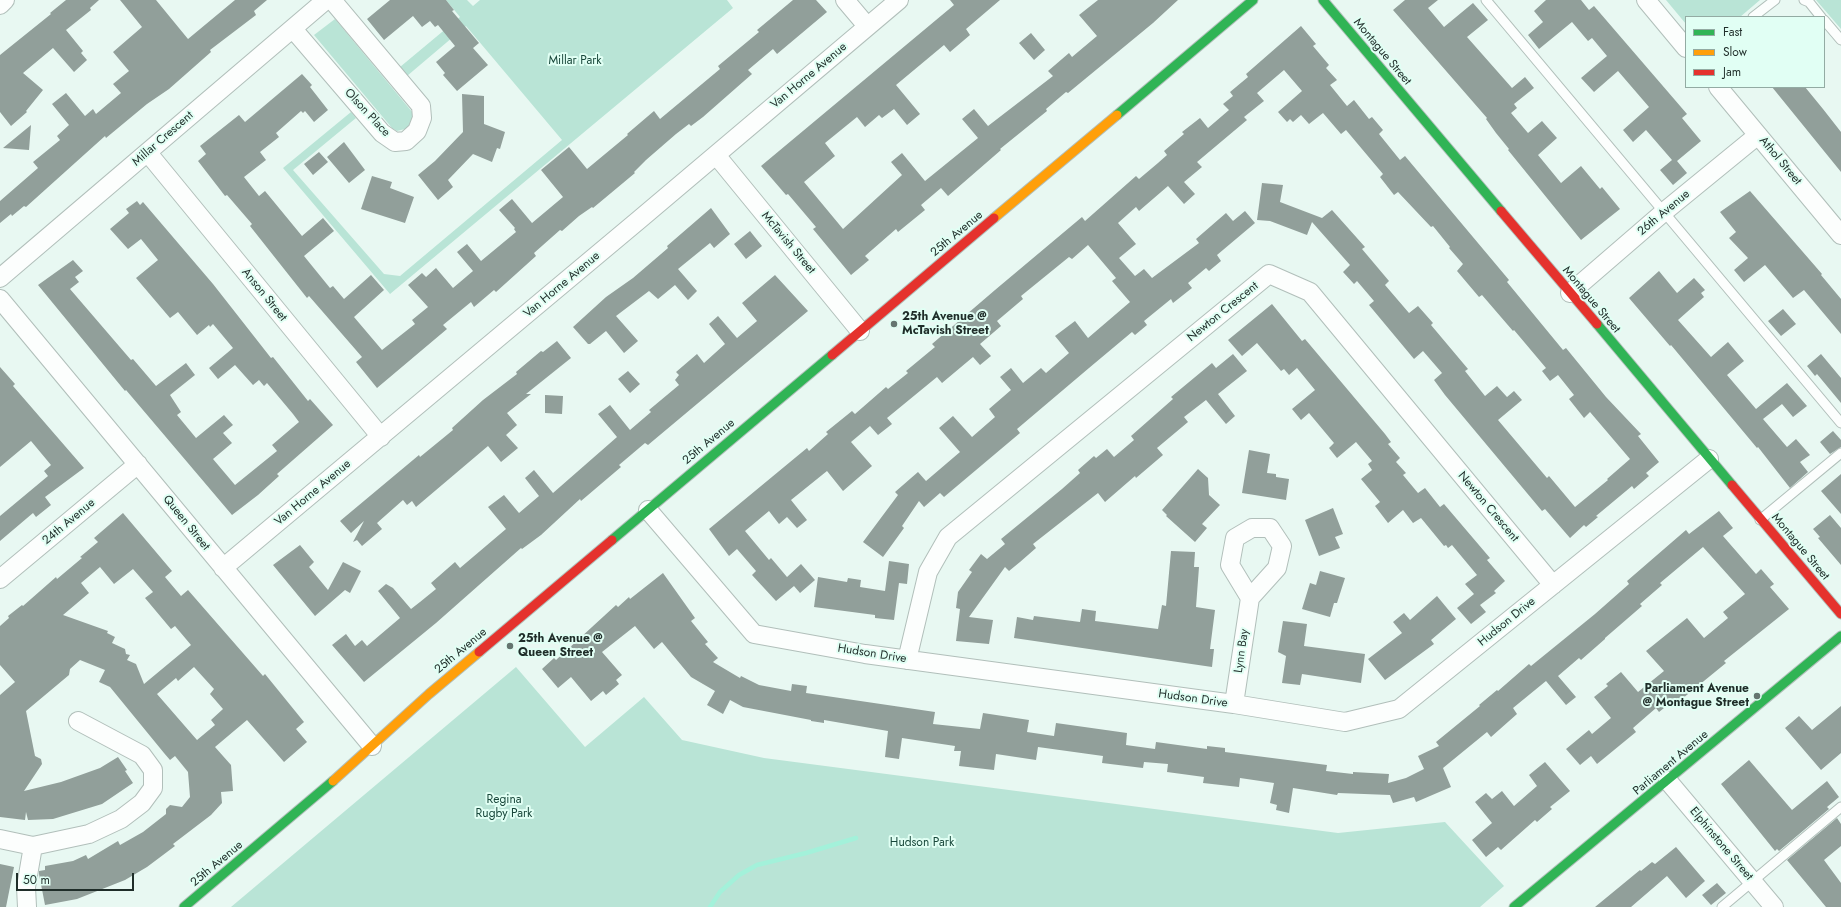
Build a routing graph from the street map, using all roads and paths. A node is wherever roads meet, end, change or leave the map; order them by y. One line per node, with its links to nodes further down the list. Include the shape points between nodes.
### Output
1 (6, 0): 12 (street)
2 (326, 0): 17 (street, Millar Crescent)
3 (332, 0): 17 (street, Olson Place, via 422,106 422,118 417,131 406,141 395,142 382,133)
4 (845, 0): 16 (street)
5 (899, 0): 16 (street, Van Horne Avenue)
6 (1253, 0): 29 (street, 25th Avenue)
7 (1323, 0): 27 (street, Montague Street)
8 (1486, 0): 24 (lane)
9 (1646, 0): 19 (street)
10 (1775, 0): 13 (lane)
11 (1804, 0): 14 (lane, via 1809,2)
12 (0, 5)
13 (1754, 16)
14 (1820, 16)
15 (1825, 21): 18 (lane)
16 (867, 26): 23 (street, Van Horne Avenue)
17 (293, 29): 22 (street, Millar Crescent)
18 (1841, 40)
19 (1685, 47)
20 (1719, 88): 21 (street, Athol Street)
21 (1758, 135): 24 (street, 26th Avenue); 25 (street, Athol Street)
22 (148, 153): 26 (street, Millar Crescent); 31 (street, Anson Street)
23 (716, 156): 29 (street, McTavish Street); 31 (street, Van Horne Avenue)
24 (1665, 211): 27 (street, 26th Avenue); 30 (lane)
25 (1841, 235)
26 (0, 278)
27 (1570, 293): 33 (street, Montague Street)
28 (0, 299): 34 (street, Queen Street)
29 (860, 331): 35 (street, 25th Avenue)
30 (1841, 423)
31 (381, 437): 37 (street, Van Horne Avenue)
32 (1841, 453): 36 (lane)
33 (1709, 459): 36 (street, Montague Street); 39 (street, Hudson Drive)
34 (138, 464): 37 (street, Queen Street); 38 (street, 24th Avenue)
35 (648, 510): 43 (street, Hudson Drive, via 754,634); 46 (street, 25th Avenue, via 429,694)
36 (1760, 520): 41 (street, Montague Street)
37 (223, 568): 46 (street, Queen Street)
38 (0, 579)
39 (1553, 584): 43 (street, Newton Crescent, via 1310,292 1269,274 948,537 928,572); 44 (street, Hudson Drive, via 1399,710 1345,722)
40 (1250, 598): 44 (street, Lynn Bay)
41 (1841, 614)
42 (1841, 636): 47 (street, Parliament Avenue)
43 (907, 660): 44 (street, Hudson Drive)
44 (1234, 704)
45 (78, 722): 50 (street, via 142,755 153,770 152,788 142,803 121,819 89,834)
46 (372, 746): 53 (street, 25th Avenue)
47 (1668, 781): 51 (street, Elphinstone Street); 54 (street, Parliament Avenue)
48 (1841, 807): 51 (lane)
49 (0, 839): 50 (street)
50 (33, 846): 52 (street, via 26,887)
51 (1753, 881): 55 (lane); 56 (street, Elphinstone Street)
52 (27, 907)
53 (184, 907)
54 (1514, 907)
55 (1722, 907)
56 (1774, 907)

